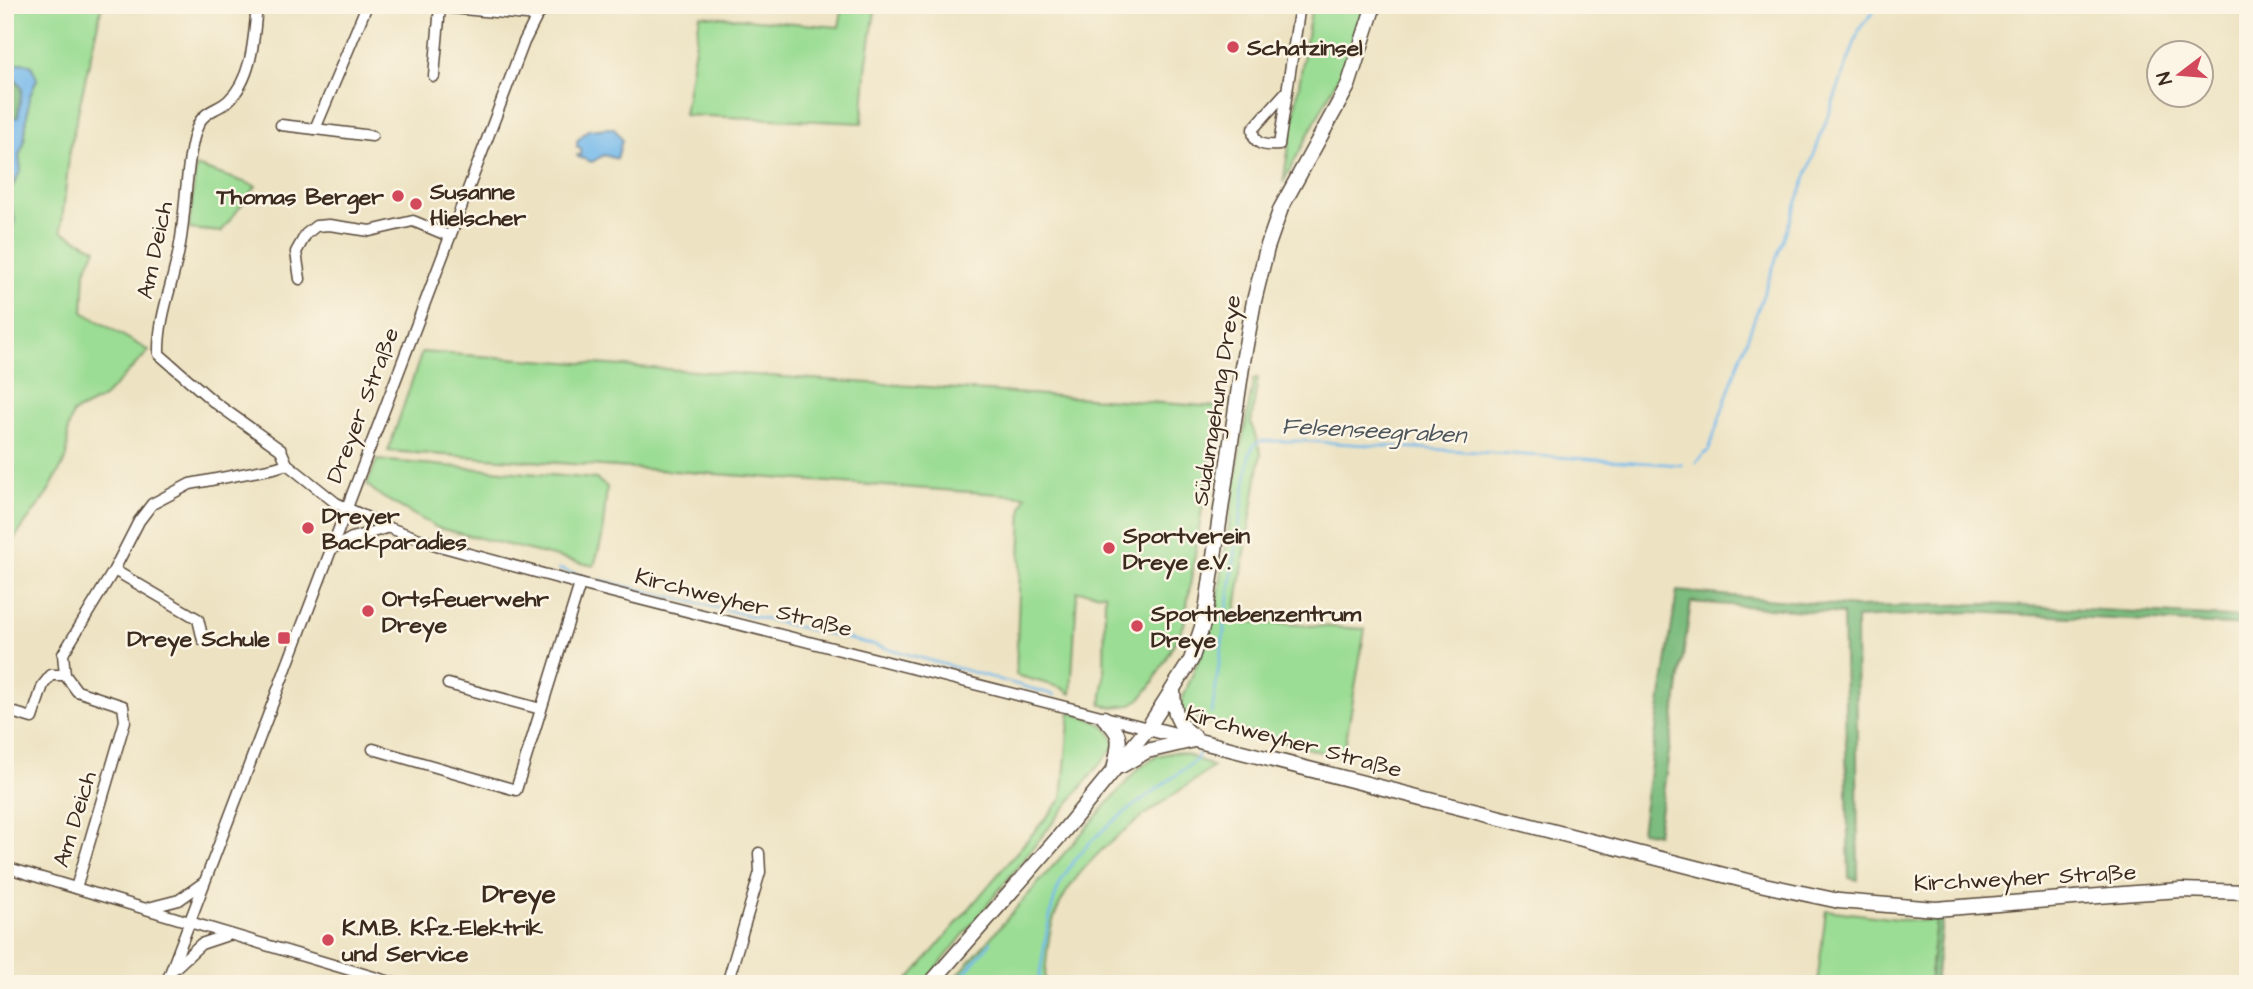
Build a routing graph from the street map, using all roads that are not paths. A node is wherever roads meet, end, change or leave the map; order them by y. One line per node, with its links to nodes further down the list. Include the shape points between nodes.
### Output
1 (257, 5): 16 (street, Am Deich, via 252,52 241,83 225,103 203,117 193,143 180,247 158,333 159,354 214,402 281,450)
2 (367, 5): 12 (street)
3 (421, 5): 7 (street)
4 (550, 5): 8 (street, Dreyer Straße)
5 (1300, 5): 10 (street)
6 (1374, 5): 25 (main road, Südumgehung Dreye, via 1348,86 1282,208 1267,247 1245,354 1205,618 1191,660)
7 (440, 7): 8 (street); 9 (street)
8 (537, 16): 14 (street, Dreyer Straße)
9 (434, 76)
10 (1285, 93): 10 (street, via 1279,145 1258,143 1253,129)
11 (281, 125): 12 (street)
12 (315, 129): 13 (street)
13 (372, 136)
14 (449, 236): 15 (street, via 412,221 370,231 316,226 296,252); 17 (street, Dreyer Straße)
15 (300, 279)
16 (287, 464): 17 (street, Am Deich); 20 (street, via 190,484 152,504)
17 (345, 509): 18 (street, Kirchweyher Straße); 19 (street, Dreyer Straße)
18 (387, 527): 19 (street); 21 (street, Kirchweyher Straße)
19 (330, 550): 35 (street, Dreyer Straße)
20 (114, 570): 22 (street, via 198,619); 23 (street, via 63,653)
21 (580, 584): 26 (street); 28 (street, Kirchweyher Straße)
22 (203, 640)
23 (65, 675): 27 (street, via 51,675 43,685 32,718); 36 (street, Am Deich, via 77,691 123,706 125,721)
24 (448, 684): 26 (street)
25 (1173, 691): 29 (main road, Südumgehung Dreye); 30 (main road, via 1176,718)
26 (541, 709): 31 (street, via 516,790)
27 (5, 710)
28 (1104, 718): 29 (street, Kirchweyher Straße); 32 (main road, via 1119,735)
29 (1148, 728): 30 (main road, Kirchweyher Straße); 32 (main road, Südumgehung Dreye)
30 (1199, 739): 32 (main road, via 1147,751); 37 (main road, Kirchweyher Straße, via 1839,901 1936,909 2136,893)
31 (373, 749)
32 (1111, 772): 45 (main road, Südumgehung Dreye)
33 (759, 853): 44 (street, via 760,872)
34 (5, 867): 36 (street)
35 (203, 883): 38 (street, via 178,900); 39 (street, Dreyer Straße)
36 (76, 888): 38 (street)
37 (2248, 892)
38 (146, 909): 39 (street)
39 (188, 921): 40 (street); 41 (street, Dreyer Straße)
40 (228, 935): 41 (street, via 201,944); 43 (street)
41 (171, 971): 42 (street, Dreyer Straße)
42 (166, 984)
43 (397, 984)
44 (727, 984)
45 (930, 984)

